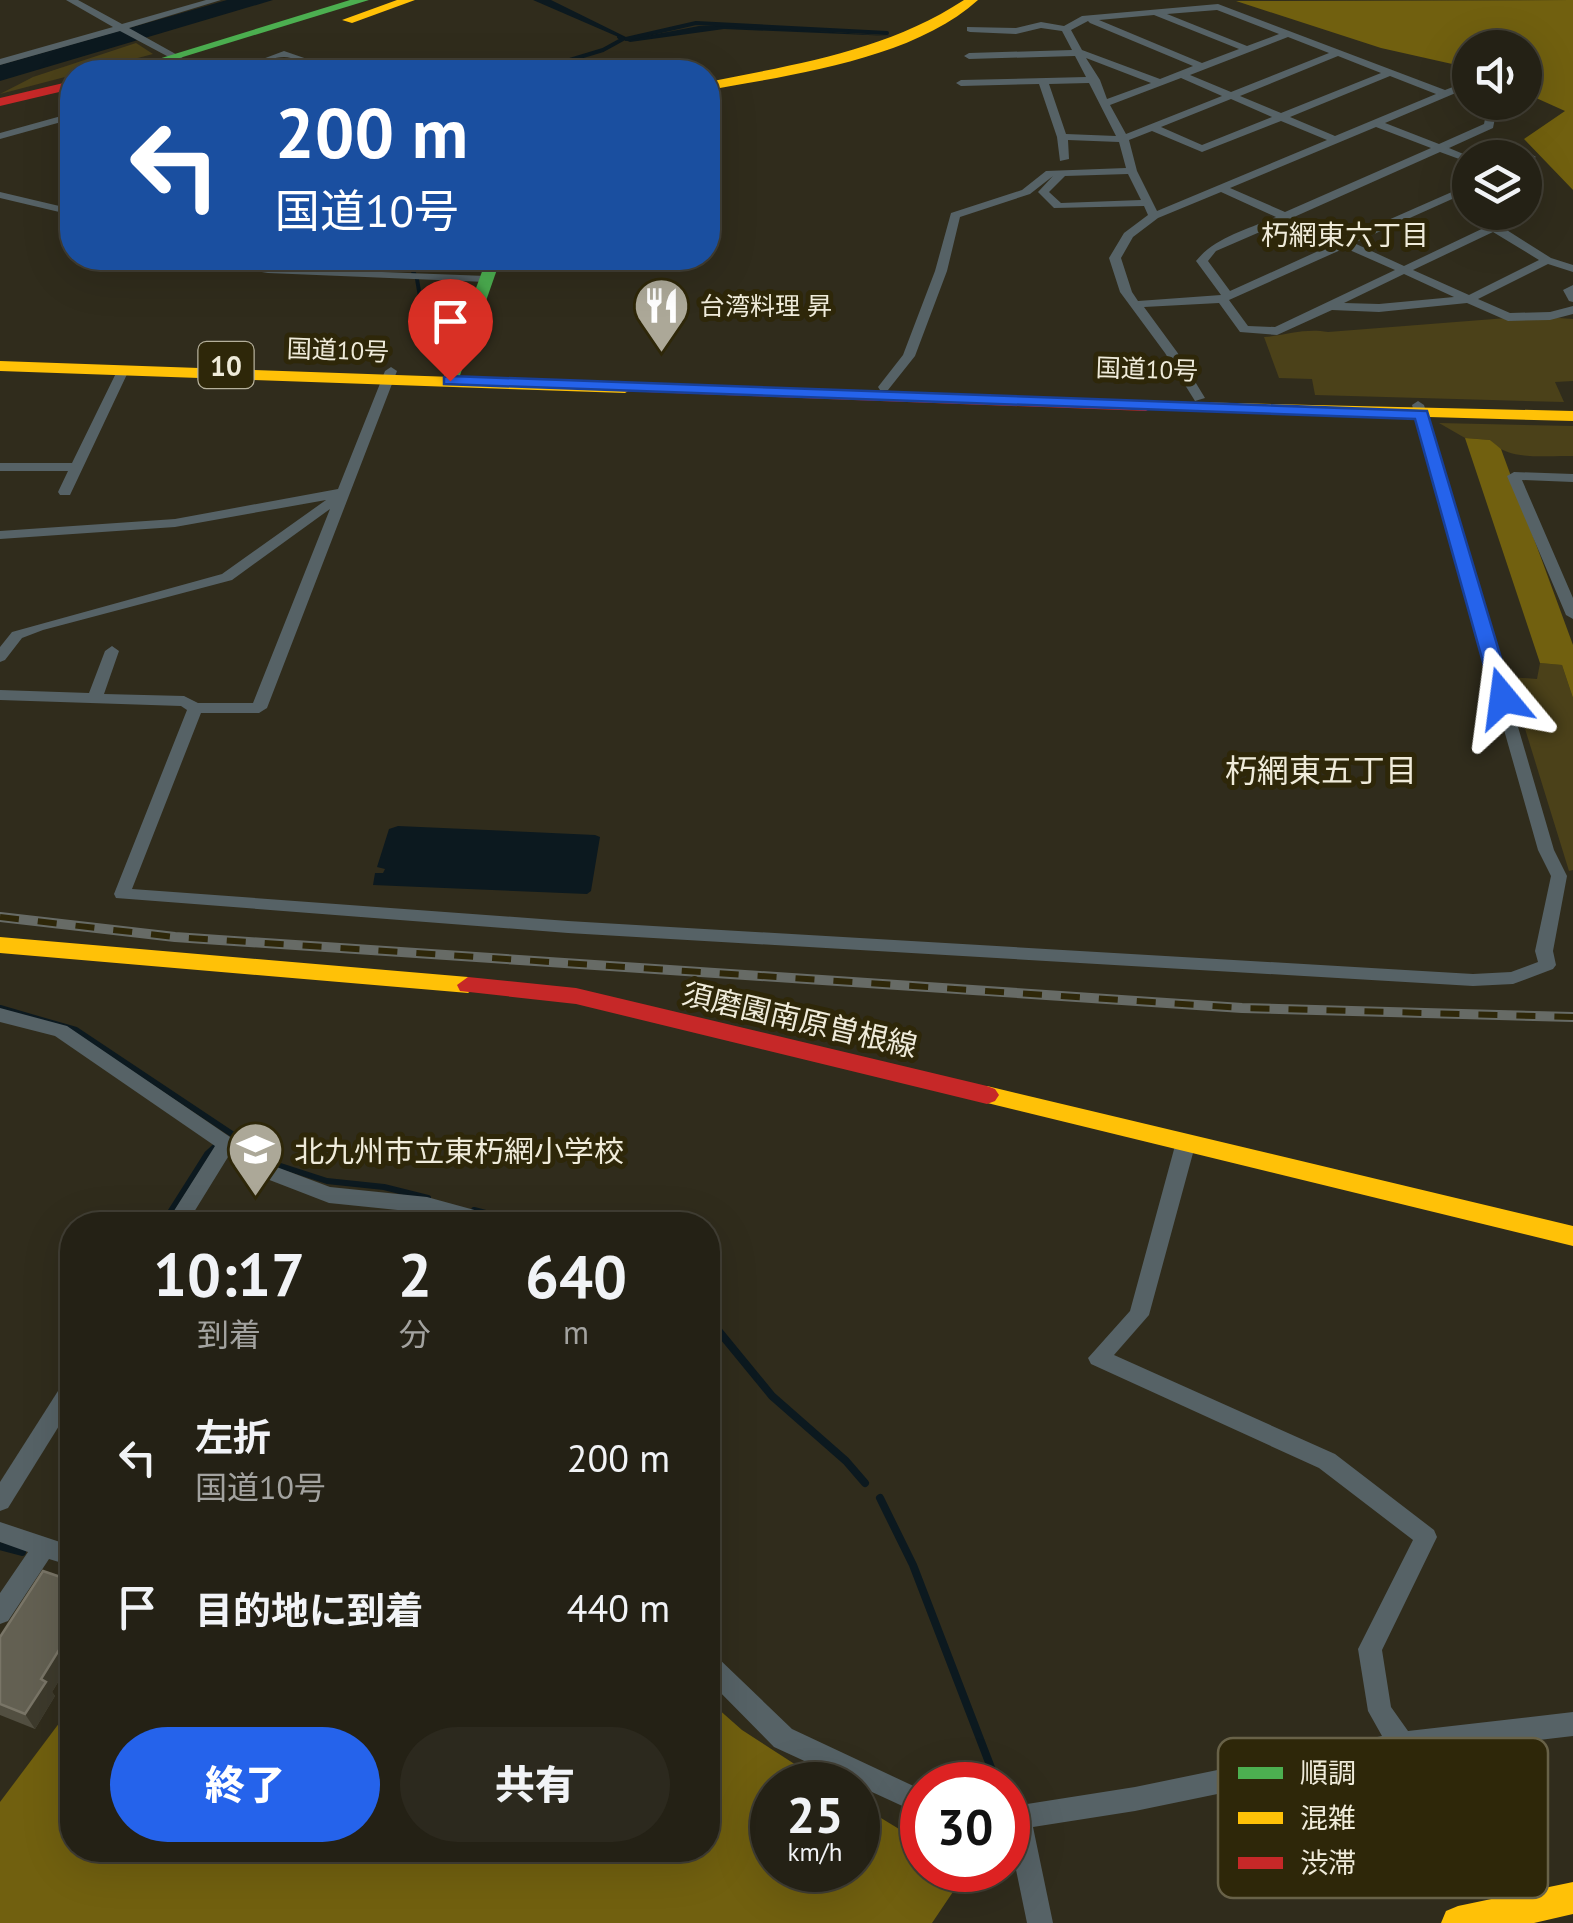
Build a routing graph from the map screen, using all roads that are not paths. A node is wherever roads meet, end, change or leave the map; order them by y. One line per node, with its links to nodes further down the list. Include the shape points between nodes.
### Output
1 (71, 0): 8 (street)
2 (216, 0): 8 (street)
3 (363, 0): 17 (main road)
4 (409, 0): 18 (main road)
5 (972, 0): 28 (main road, via 924,32)
6 (1151, 12): 7 (street); 11 (street, via 1218,7); 12 (street)
7 (1088, 18): 10 (street); 22 (street)
8 (126, 28): 16 (street); 21 (street)
9 (970, 29): 10 (street)
10 (1066, 29): 13 (street)
11 (1286, 34): 12 (street); 14 (street)
12 (1247, 49): 22 (street)
13 (1082, 53): 15 (street); 25 (street); 27 (street)
14 (1337, 53): 23 (street); 33 (street)
15 (969, 56)
16 (176, 60)
17 (208, 60)
18 (213, 60)
19 (267, 60): 20 (street, via 284,54)
20 (301, 60)
21 (0, 62)
22 (1201, 66): 24 (street)
23 (1389, 73): 32 (street); 37 (street)
24 (1180, 74): 27 (street); 33 (street)
25 (1095, 80): 26 (street); 36 (street)
26 (1043, 81): 29 (street); 44 (street)
27 (1158, 82): 36 (street)
28 (720, 83)
29 (961, 83)
30 (60, 88): 34 (main road)
31 (1452, 91): 32 (street)
32 (1446, 94): 41 (street)
33 (1230, 95): 37 (street); 42 (street)
34 (0, 102)
35 (60, 103): 38 (main road)
36 (1106, 103): 45 (street)
37 (1280, 116): 42 (street, via 1202,150); 46 (street)
38 (0, 117)
39 (60, 119): 43 (street)
40 (1490, 120): 47 (street)
41 (1379, 124): 46 (street); 47 (street)
42 (1151, 127): 45 (street)
43 (0, 136)
44 (1062, 137): 45 (street); 49 (street)
45 (1123, 139): 50 (street)
46 (1338, 141): 51 (street)
47 (1438, 148): 48 (street); 57 (street)
48 (1452, 153)
49 (1064, 166): 50 (street); 54 (street, via 1043,192 1058,206); 79 (street, via 1026,192 954,215 909,356)
50 (1132, 170): 54 (street)
51 (1224, 189): 56 (street); 57 (street)
52 (0, 194): 55 (street)
53 (1452, 194): 60 (street)
54 (1147, 203): 56 (street)
55 (60, 209)
56 (1154, 216): 71 (street, via 1128,235 1115,258 1126,292)
57 (1284, 216): 60 (street); 68 (street, via 1212,249 1202,261)
58 (1485, 230): 66 (street)
59 (1500, 230): 61 (street)
60 (1346, 244): 66 (street); 68 (street)
61 (1547, 260): 62 (street); 70 (street)
62 (1573, 269)
63 (264, 270): 64 (street)
64 (399, 270)
65 (489, 270): 78 (main road)
66 (1398, 271): 70 (street); 72 (street)
67 (1573, 289): 69 (street)
68 (1225, 298): 71 (street); 72 (street, via 1244,329 1277,331)
69 (1573, 298)
70 (1470, 299): 72 (street); 73 (street, via 1508,318)
71 (1138, 304): 80 (street)
72 (1330, 306)
73 (1573, 310)
74 (0, 357): 77 (main road, 国道10号 / 10)
75 (0, 366): 76 (main road, 国道10号 / 10)
76 (123, 370): 77 (main road, 国道10号 / 10); 85 (street)
77 (389, 375): 78 (main road, 国道10号 / 10); 88 (street)
78 (451, 376): 79 (main road, 国道10号 / 10); 82 (main road, 国道10号 / 10)
79 (884, 387): 80 (main road, 国道10号 / 10)
80 (1199, 398): 82 (main road, 国道10号 / 10)
81 (1573, 407): 82 (main road, 国道10号 / 10)
82 (1420, 410): 83 (main road, 国道10号 / 10); 97 (street, via 1546,850)
83 (1573, 416)
84 (0, 467): 85 (street)
85 (77, 467): 87 (street)
86 (1573, 478): 90 (street, via 1514,476)
87 (64, 492)
88 (345, 492): 89 (street, via 174,523); 93 (street, via 227,577 17,635); 96 (street, via 259,708)
89 (0, 535)
90 (1566, 578): 91 (street)
91 (1573, 615)
92 (112, 651): 95 (street)
93 (0, 657)
94 (0, 696): 95 (street)
95 (94, 699): 96 (street, via 184,701)
96 (194, 708): 97 (street, via 122,894 1473,980 1513,978 1547,965 1544,951)
97 (1566, 874)
98 (0, 945): 100 (main road, 須磨園南原曽根線, via 332,977 441,979 576,996)
99 (0, 1015): 101 (street, via 61,1031)
100 (1186, 1142): 104 (main road, 須磨園南原曽根線); 113 (street, via 1139,1315 1098,1358 1327,1461 1426,1536 1370,1649 1380,1712)
101 (226, 1144): 102 (street); 103 (street, via 251,1165 330,1196)
102 (183, 1212)
103 (450, 1212)
104 (1573, 1236)
105 (60, 1406): 106 (street)
106 (0, 1501)
107 (0, 1532): 108 (street)
108 (44, 1546): 109 (street); 110 (street)
109 (60, 1552)
110 (0, 1613)
111 (720, 1676): 116 (street, via 783,1738)
112 (1573, 1724): 114 (street)
113 (1398, 1738)
114 (1453, 1738)
115 (1218, 1780): 117 (street)
116 (900, 1793)
117 (1030, 1817)
118 (1030, 1885): 120 (street)
119 (1573, 1898): 121 (main road)
120 (1040, 1923)
121 (1458, 1923)

